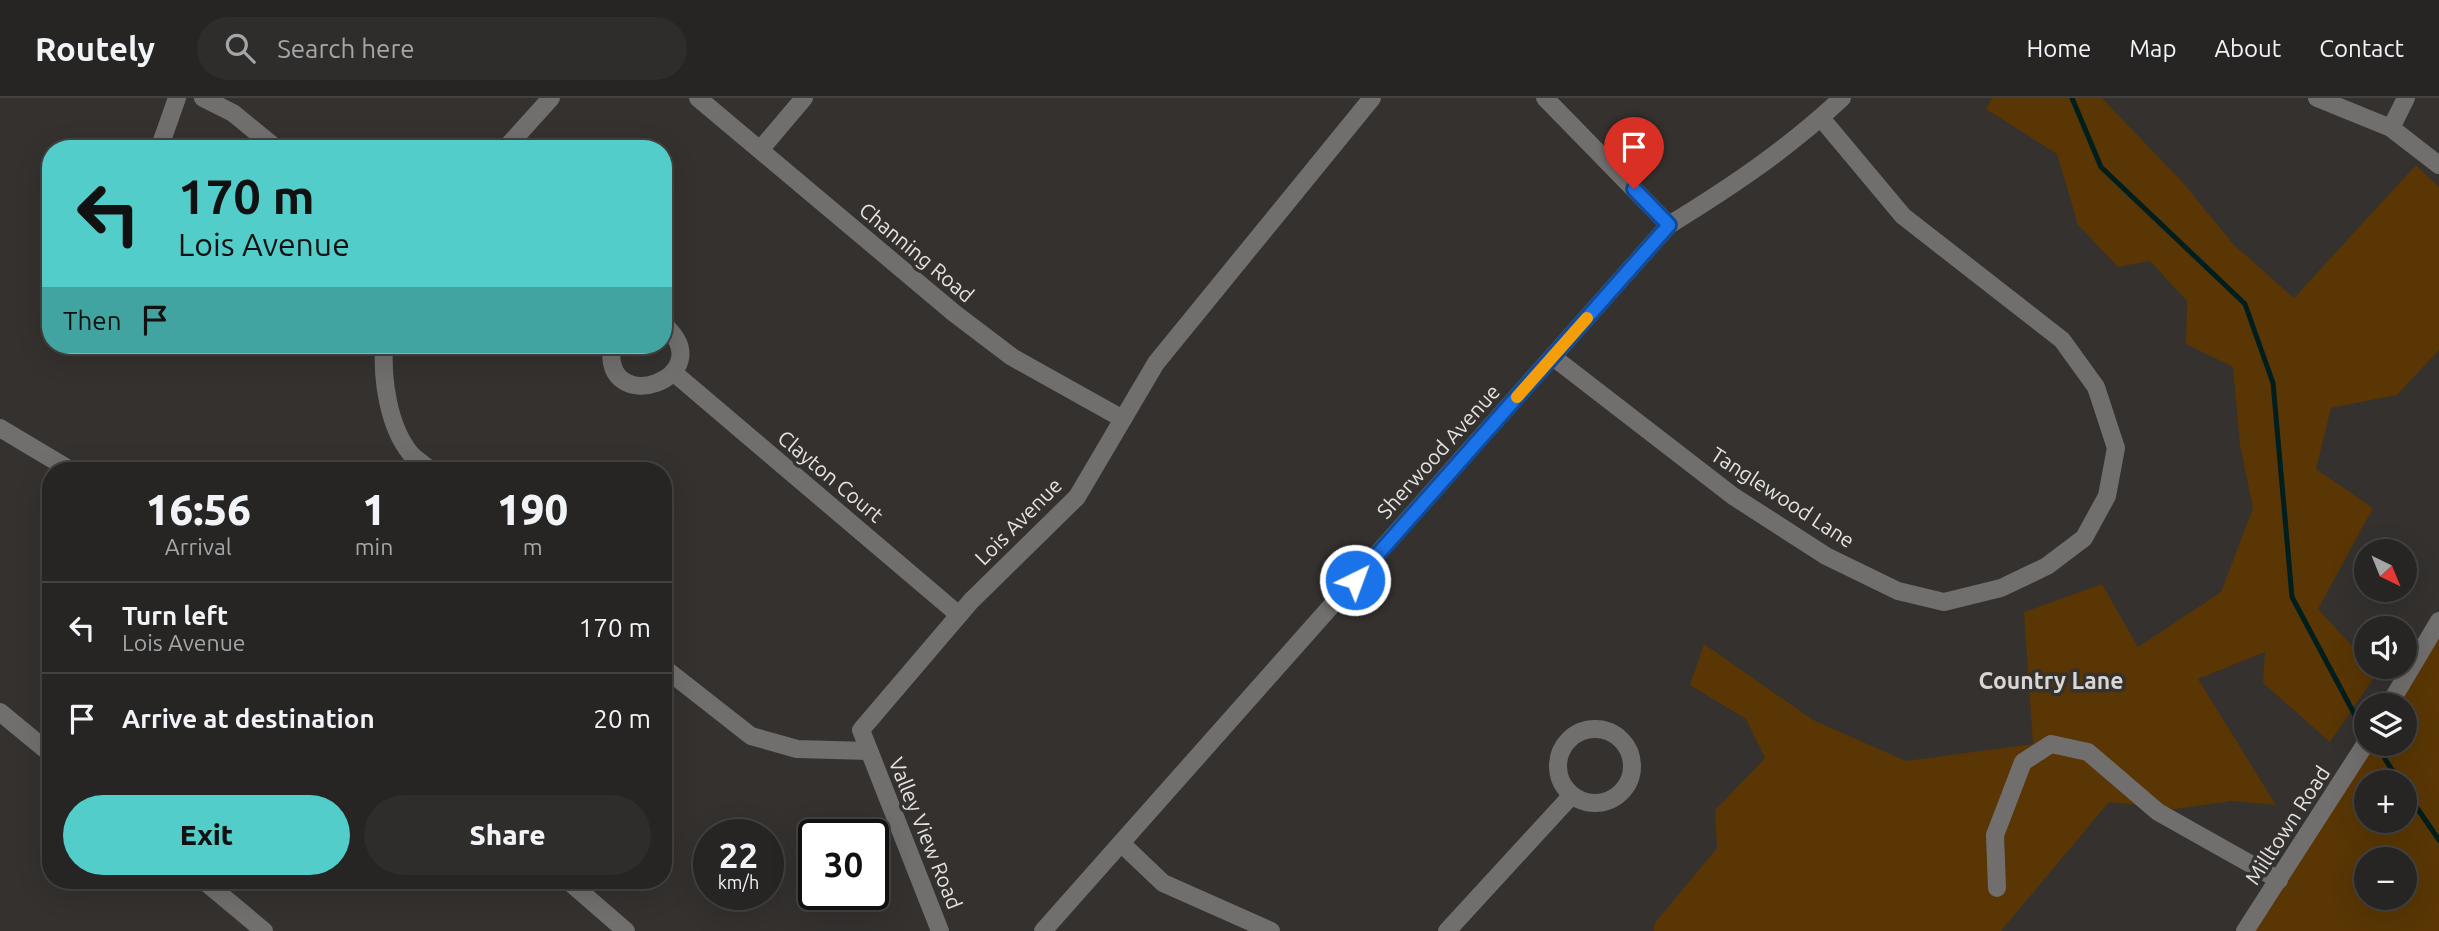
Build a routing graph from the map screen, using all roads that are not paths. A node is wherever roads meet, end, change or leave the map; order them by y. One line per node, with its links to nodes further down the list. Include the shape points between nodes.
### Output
1 (177, 98): 13 (street)
2 (203, 98): 14 (street, via 233,113)
3 (551, 98): 15 (street)
4 (698, 98): 16 (street, Channing Road)
5 (804, 98): 16 (street)
6 (1372, 98): 24 (street, Lois Avenue, via 1156,363)
7 (1545, 98): 18 (street)
8 (1842, 98): 11 (street, Sherwood Avenue)
9 (2317, 98): 12 (street)
10 (2406, 98): 12 (street)
11 (1821, 117): 18 (street, Sherwood Avenue, via 1739,183); 22 (street, Tanglewood Lane, via 1903,216 2062,340 2096,387 2116,448 2107,496 2084,538 2047,566 2001,588 1944,602 1898,591 1826,556 1734,496)
12 (2392, 128): 17 (street)
13 (162, 140)
14 (266, 140)
15 (513, 140)
16 (760, 150): 24 (street, Channing Road, via 1012,357)
17 (2439, 165)
18 (1669, 225): 22 (street, Sherwood Avenue)
19 (672, 334): 23 (street, via 677,340 678,362)
20 (384, 354): 27 (street, via 393,416 410,453)
21 (611, 354): 23 (street, via 615,369 632,385 655,386)
22 (1553, 357): 37 (street, Sherwood Avenue)
23 (673, 372): 28 (street, Clayton Court)
24 (1123, 419): 28 (street, Lois Avenue, via 1077,497)
25 (0, 428): 26 (street)
26 (57, 462)
27 (420, 462)
28 (959, 615): 34 (street, Lois Avenue, via 861,730)
29 (2438, 626): 31 (street)
30 (672, 674): 34 (street, via 751,736 797,749)
31 (2396, 693)
32 (0, 712): 33 (street)
33 (42, 747)
34 (869, 751): 44 (street, Valley View Road)
35 (2358, 756): 38 (street, Milltown Road)
36 (1572, 795): 36 (street, via 1596,803 1620,794 1632,772 1632,759 1620,738 1610,731 1587,730 1567,742 1558,764 1559,776); 47 (street)
37 (1121, 843): 45 (street, Sherwood Avenue); 46 (street, via 1163,883)
38 (2280, 880): 39 (street, via 2158,812 2088,752 2051,744 2023,762 1995,835); 48 (street, Milltown Road)
39 (1997, 888)
40 (214, 889): 42 (street)
41 (577, 889): 43 (street)
42 (264, 931)
43 (626, 931)
44 (940, 931)
45 (1043, 931)
46 (1271, 931)
47 (1447, 931)
48 (2245, 931)

